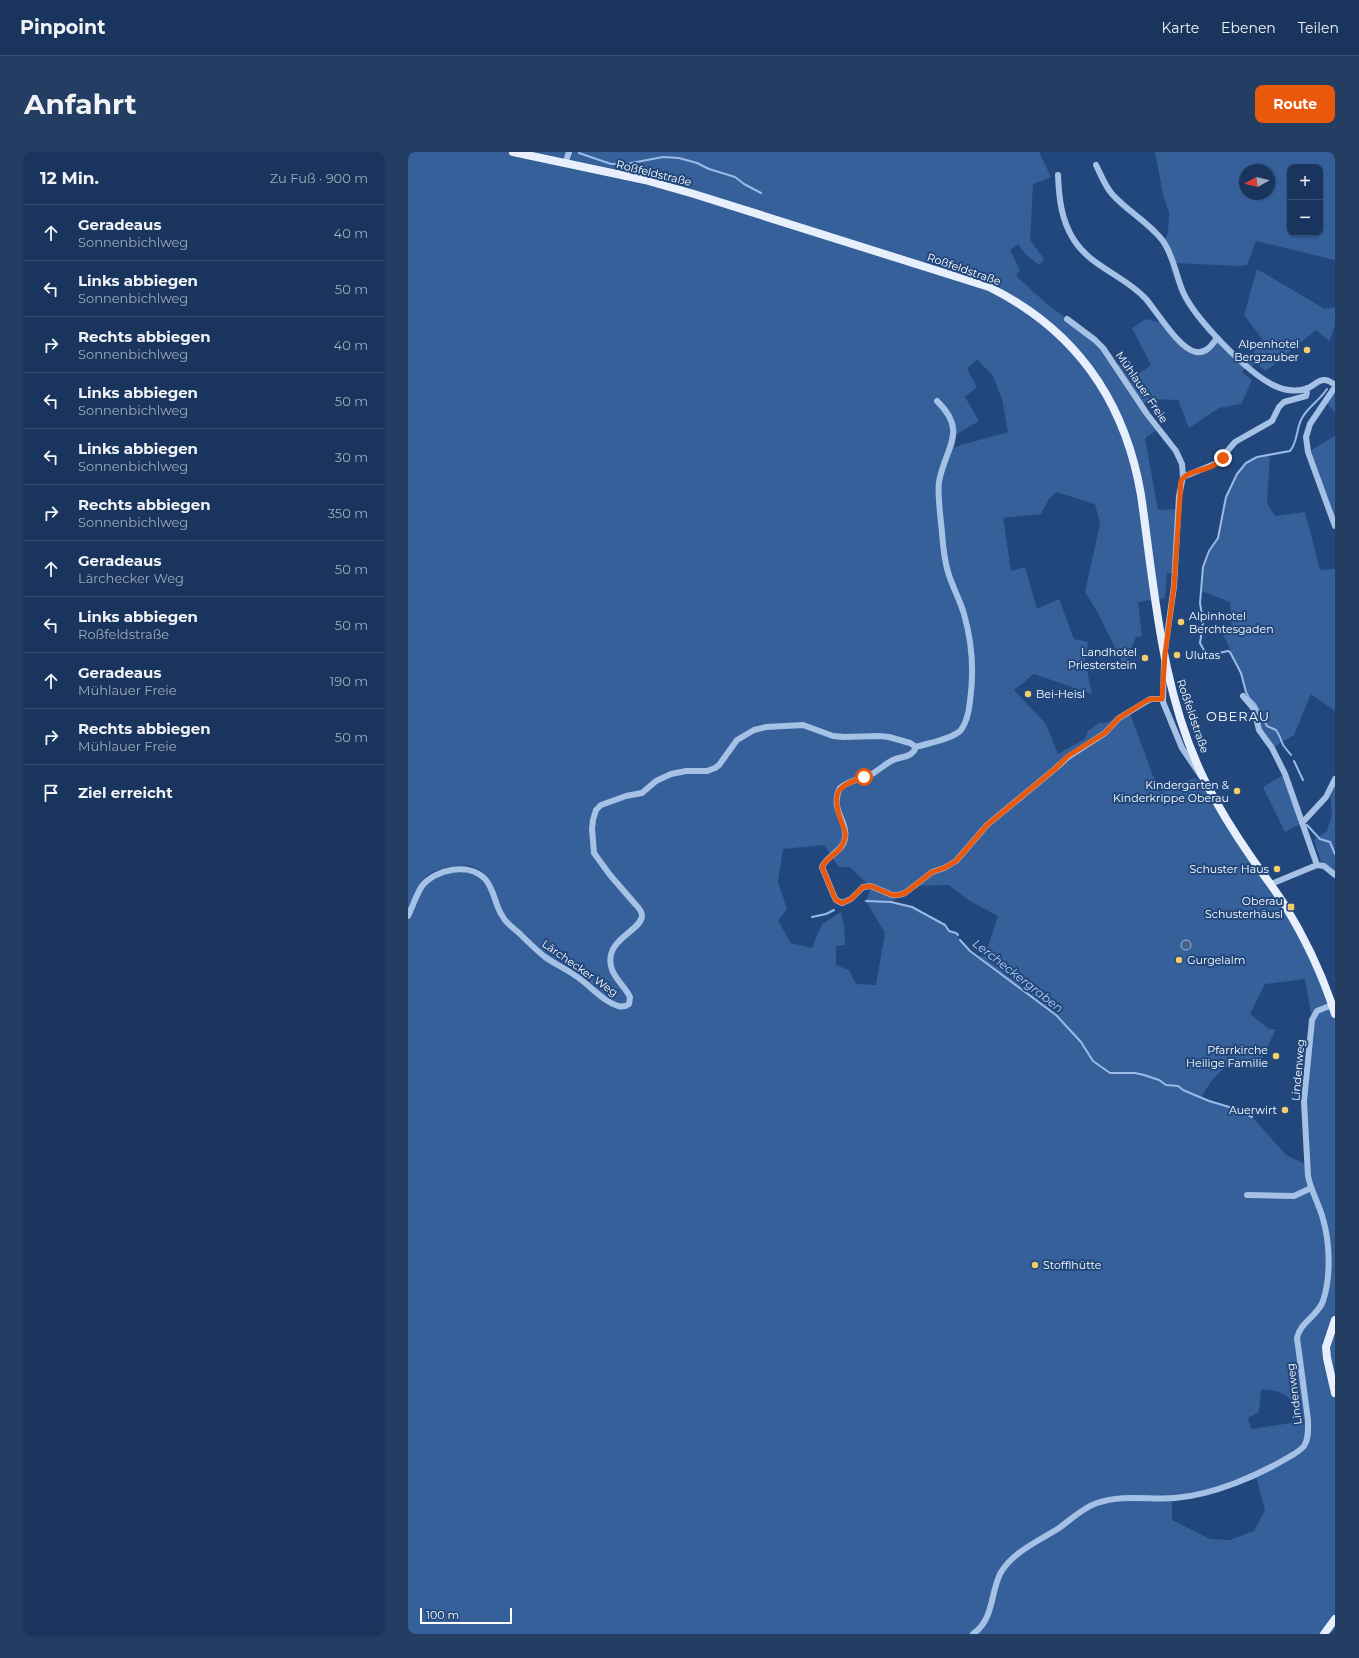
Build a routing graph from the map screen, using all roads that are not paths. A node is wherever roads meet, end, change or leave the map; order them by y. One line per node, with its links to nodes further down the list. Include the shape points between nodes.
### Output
1 (513, 152): 3 (main road, Roßfeldstraße)
2 (569, 152): 3 (street)
3 (566, 164): 13 (main road, Roßfeldstraße, via 644,180 694,194 989,287 1044,322 1069,344 1104,388 1131,448 1137,469)
4 (1096, 165): 7 (street, via 1112,194 1147,223 1164,242 1184,294)
5 (1058, 175): 7 (street, via 1060,203 1065,221 1085,254 1136,289 1189,349 1202,352)
6 (1066, 319): 11 (street, Mühlauer Freie, via 1095,340 1112,360 1126,385 1176,451 1182,464)
7 (1217, 338): 9 (street, via 1246,365 1273,385 1293,390)
8 (1335, 386): 9 (street, via 1330,380 1325,380); 12 (street, via 1310,424 1306,437 1308,452)
9 (1307, 388): 11 (street, via 1306,396 1284,402 1272,421 1235,442 1217,463)
10 (937, 401): 16 (street, via 948,413 953,425 950,447 938,482 944,553 948,572 963,612 972,659 971,696 961,730 954,735)
11 (1183, 477): 13 (street, Mühlauer Freie, via 1174,586)
12 (1335, 526)
13 (1165, 654): 15 (street, Roßfeldstraße); 18 (main road, Roßfeldstraße, via 1168,677 1181,724)
14 (1243, 696): 19 (street, via 1254,709 1259,730 1272,748 1285,774)
15 (1162, 699): 16 (street, via 1146,701 1119,718 1105,733 1068,756 987,825 956,861 932,872 909,890 898,895 871,886 863,887 848,902 839,902 822,867 845,841 846,832 837,810 836,800 840,788 850,781 872,774 891,761 908,756); 18 (street, Roßfeldstraße, via 1182,748)
16 (916, 747): 23 (street, Lärchecker Weg, via 889,737 833,736 803,725 766,727 754,730 736,740 715,768 671,774 656,781 642,793 601,805 596,810 593,820 594,853 640,910 642,916 617,943 610,959 613,973 630,997 630,1004 626,1006 615,1005 534,948 502,917 492,888 477,872 455,870 431,878 422,886)
17 (1335, 779): 19 (street, via 1326,797)
18 (1206, 784): 22 (main road, Roßfeldstraße, via 1239,839)
19 (1302, 823): 20 (street)
20 (1318, 865): 21 (street, via 1324,866); 22 (street)
21 (1335, 875)
22 (1271, 884): 24 (main road, Roßfeldstraße, via 1285,905 1310,954)
23 (408, 916)
24 (1332, 1004): 25 (main road, Roßfeldstraße); 26 (street, Lindenweg, via 1317,1011 1312,1020 1304,1101 1307,1165)
25 (1335, 1014)
26 (1311, 1188): 27 (street, via 1294,1196); 31 (street, Lindenweg, via 1323,1219 1328,1266 1322,1302 1316,1313 1300,1329 1297,1338 1308,1420 1308,1433 1304,1445 1279,1463 1221,1488 1176,1498 1119,1498 1088,1507 1024,1550 1006,1566 998,1579 987,1618)
27 (1247, 1195)
28 (1335, 1320): 29 (main road, via 1326,1347)
29 (1335, 1393)
30 (1335, 1619): 32 (main road)
31 (973, 1634)
32 (1324, 1634)

